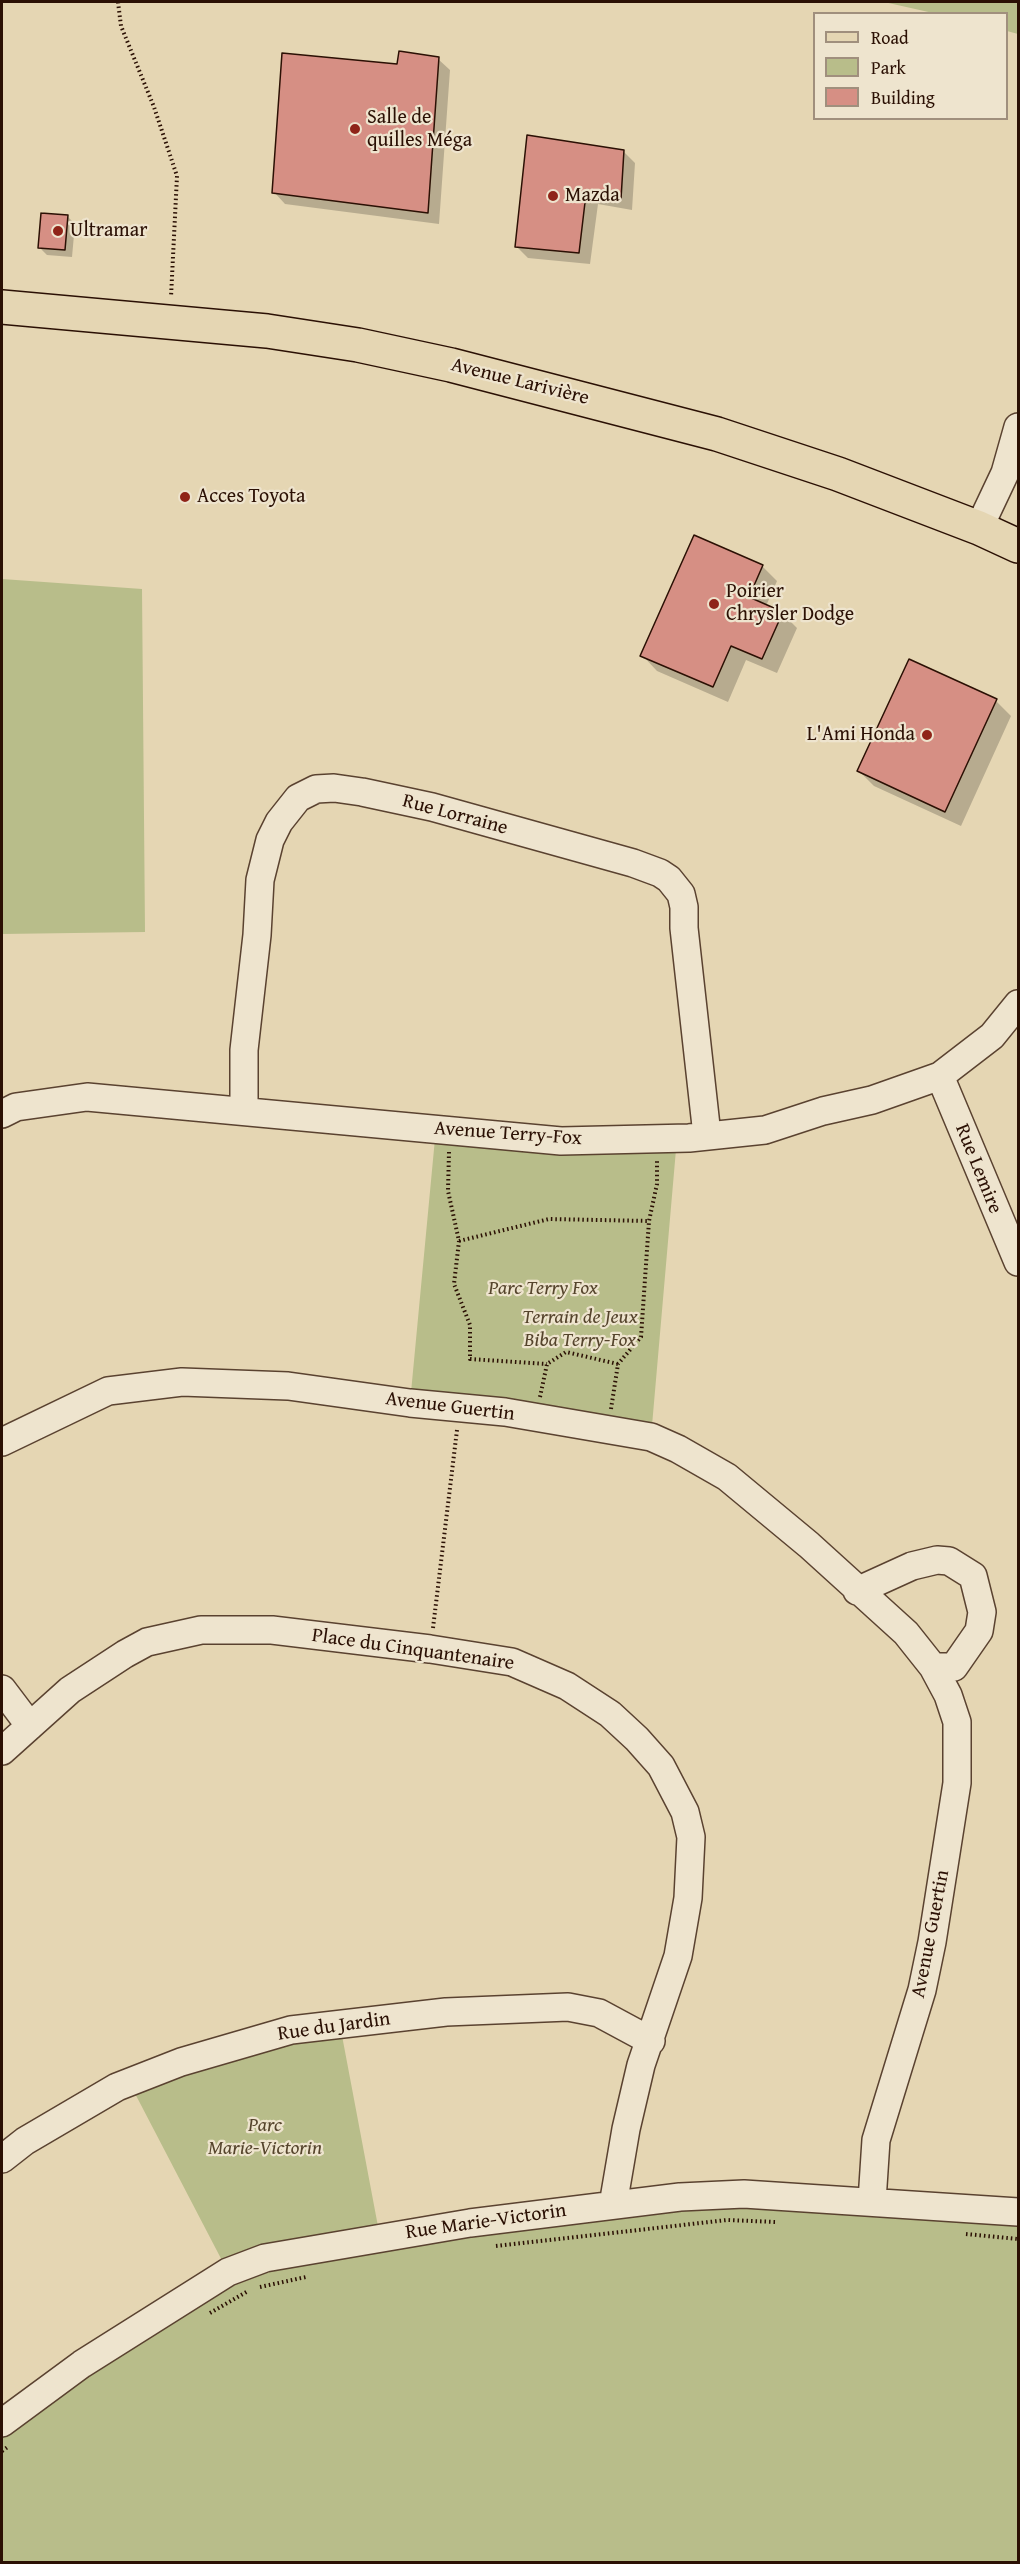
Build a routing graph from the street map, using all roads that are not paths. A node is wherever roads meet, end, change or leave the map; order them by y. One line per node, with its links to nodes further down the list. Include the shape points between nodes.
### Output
1 (2, 307): 3 (main road, Avenue Larivière, via 267,331 451,365 717,434 838,474)
2 (1018, 427): 3 (street, via 1005,473)
3 (979, 528): 4 (main road, Avenue Larivière)
4 (1018, 546)
5 (1018, 1005): 6 (street, Avenue Terry-Fox, via 992,1036)
6 (940, 1076): 9 (street, Avenue Terry-Fox, via 765,1130); 10 (street, Rue Lemire)
7 (244, 1111): 8 (street, Avenue Terry-Fox, via 87,1097 16,1107); 9 (street, Avenue Terry-Fox, via 561,1141); 9 (street, Rue Lorraine, via 244,1050 260,880 270,840 298,798 316,789 334,788 432,807 633,863 669,879 681,894 684,907)
8 (2, 1114)
9 (708, 1135)
10 (1018, 1262)
11 (2, 1442): 12 (street, Avenue Guertin, via 108,1391 182,1382 288,1386 608,1429 651,1437 727,1477)
12 (857, 1591): 13 (street, Avenue Guertin, via 906,1634); 13 (street, via 912,1566 937,1560 949,1561 973,1576 982,1612 979,1631 954,1667)
13 (933, 1667): 19 (street, Avenue Guertin, via 957,1722 957,1783 922,1990 876,2140)
14 (2, 1689): 15 (street)
15 (30, 1726): 16 (street, Place du Cinquantenaire); 17 (street, Place du Cinquantenaire, via 70,1690 147,1642 201,1630 272,1630 430,1649 512,1662 567,1686 610,1714 661,1766 685,1812 691,1837 688,1898 678,1956)
16 (2, 1751)
17 (651, 2041): 18 (street, Rue du Jardin, via 599,2013 568,2007 446,2012 291,2030 171,2066 117,2087 25,2141); 20 (street, Place du Cinquantenaire, via 641,2065 626,2129)
18 (2, 2159)
19 (872, 2201): 20 (street, Rue Marie-Victorin, via 744,2194 680,2196); 21 (street, Rue Marie-Victorin)
20 (613, 2205): 22 (street, Rue Marie-Victorin, via 379,2237 265,2258 231,2270 82,2364)
21 (1018, 2212)
22 (6, 2434)

